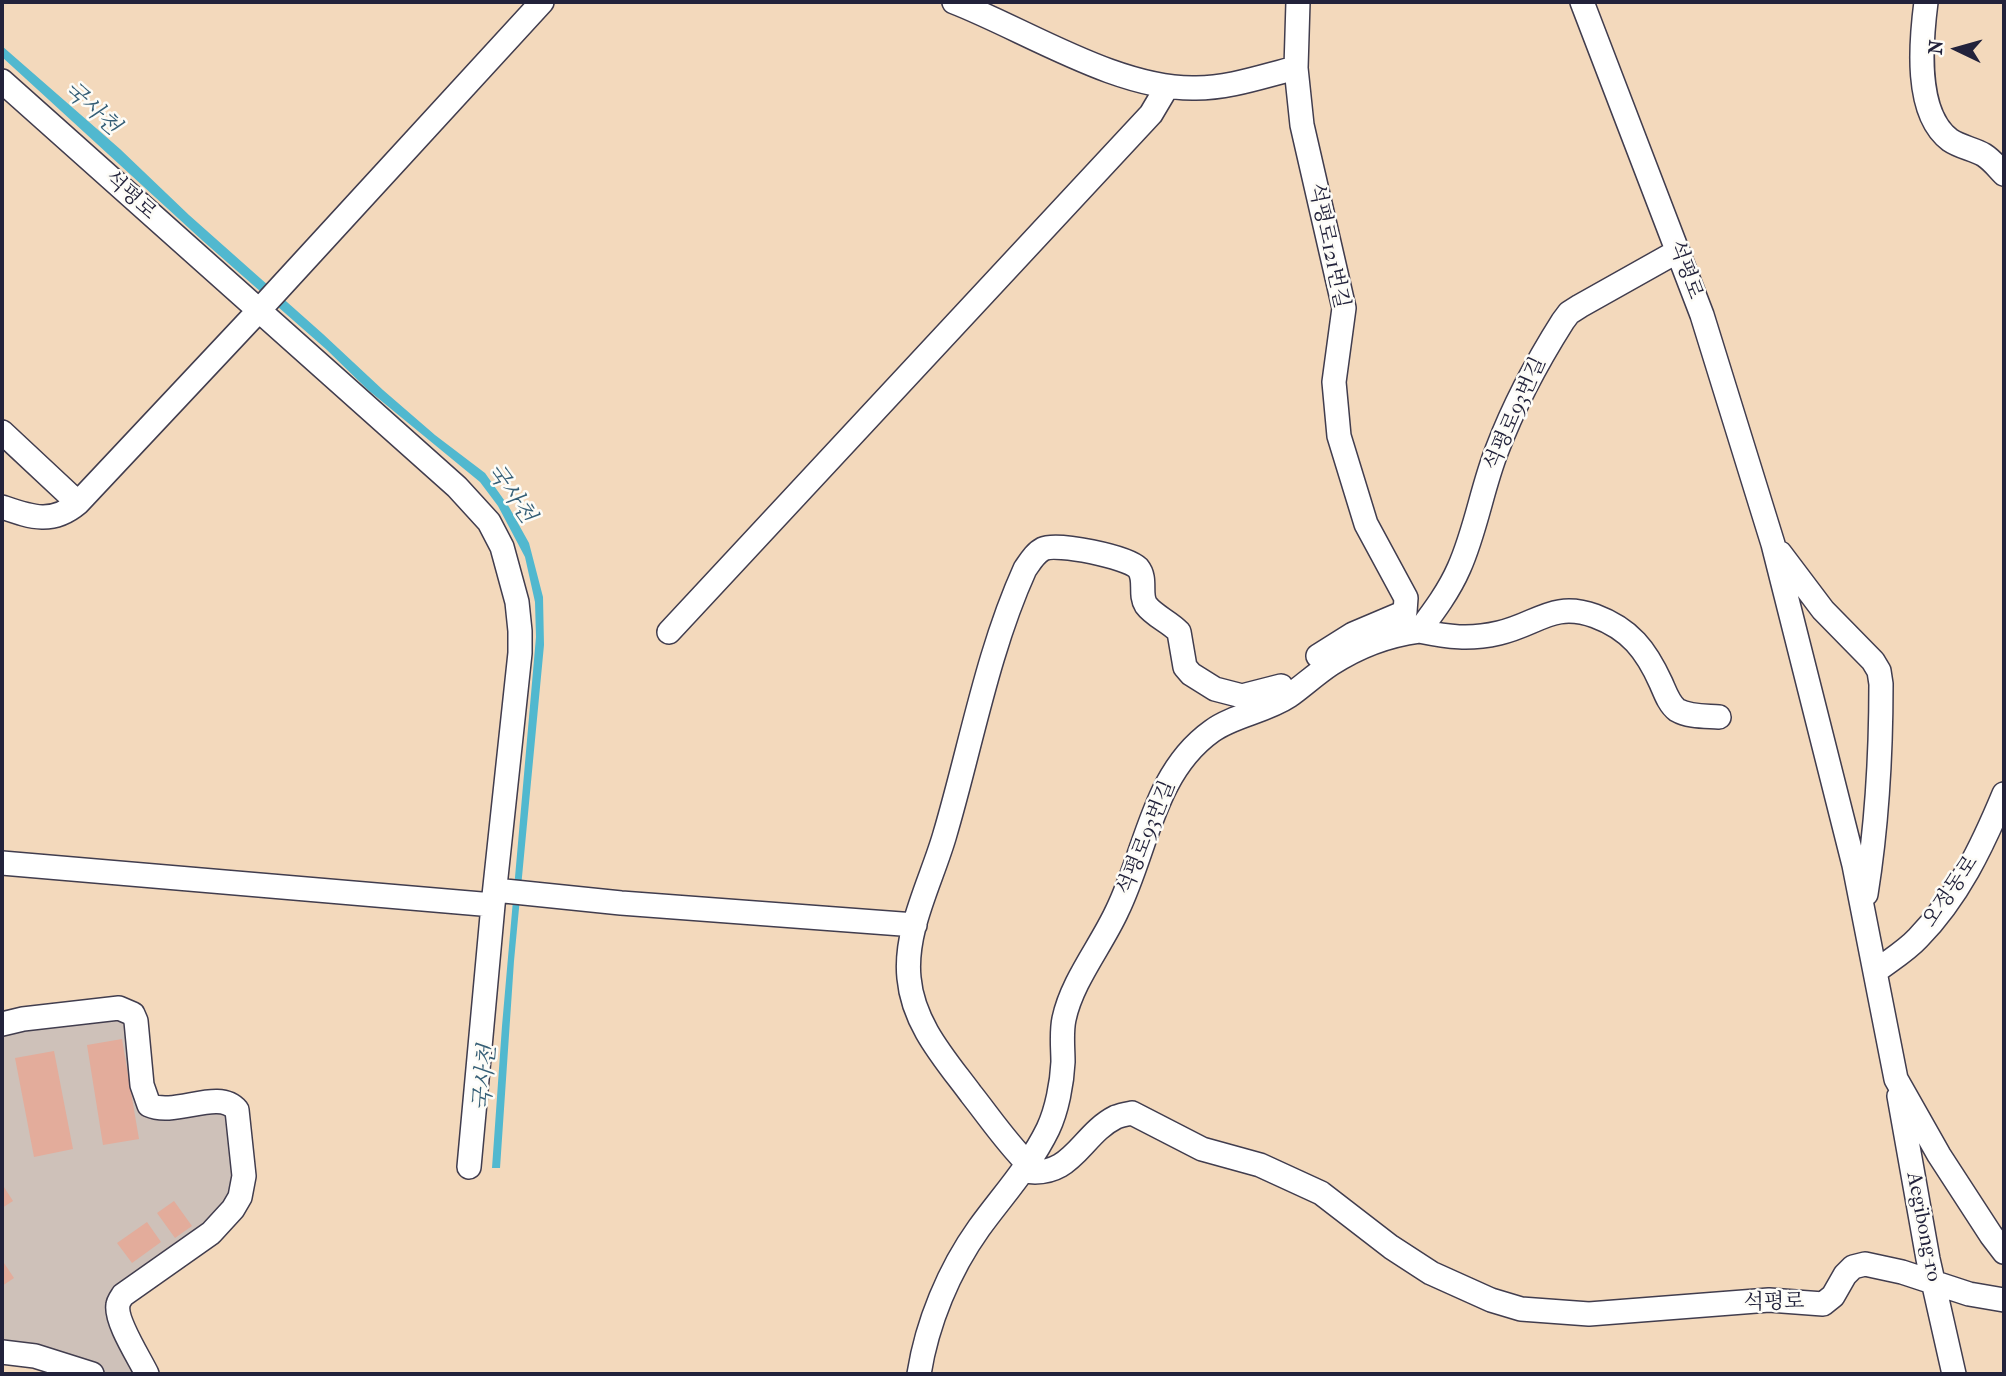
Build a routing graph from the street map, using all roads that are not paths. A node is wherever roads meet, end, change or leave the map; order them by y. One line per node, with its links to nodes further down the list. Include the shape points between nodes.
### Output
1 (542, 2): 11 (street)
2 (954, 2): 8 (street, via 1116,73)
3 (1298, 2): 6 (street, 석평로121번길)
4 (1582, 2): 10 (street, 석평로)
5 (1926, 2): 9 (street, via 1921,55 1933,116 1940,131 1952,141 1986,156)
6 (1296, 68): 8 (street, via 1219,87); 16 (street, 석평로121번길, via 1302,125 1344,308 1334,382 1339,436 1366,524 1406,598)
7 (2, 82): 11 (street, 석평로)
8 (1167, 87): 17 (street, via 1151,114)
9 (2004, 174)
10 (1678, 251): 15 (street, 석평로); 16 (street, 석평로93번길, via 1580,306 1563,321 1507,424 1459,568 1440,604)
11 (260, 308): 13 (street); 22 (street, 석평로, via 457,487 489,522 502,547 517,602 520,653)
12 (2, 432): 13 (street)
13 (78, 503): 14 (street, via 52,517)
14 (2, 507)
15 (1773, 544): 23 (street, 석평로); 23 (street, 석평로, via 1823,610 1879,671 1879,768)
16 (1404, 628): 18 (street, 석평로93번길); 19 (street, via 1469,638 1526,626 1552,612 1568,610 1595,617 1626,632 1641,646 1674,708 1686,714)
17 (669, 632)
18 (1285, 692): 24 (street, via 1242,696 1202,682 1185,667 1179,632 1146,605 1137,567 1069,548 1043,549 1025,569 1003,625); 29 (street, 석평로93번길, via 1270,707 1214,729 1194,745 1167,782 1128,889 1071,997 1064,1020 1058,1094 1049,1126)
19 (1719, 717)
20 (2004, 794): 25 (street, 오정동로, via 1965,878 1916,940)
21 (2, 863): 22 (street)
22 (496, 895): 24 (street, via 528,893); 28 (street, 석평로)
23 (1864, 911): 25 (street, 석평로)
24 (915, 925): 29 (street, via 908,978 919,1018)
25 (1875, 972): 27 (street, 석평로)
26 (2, 1024): 35 (street, via 127,1009 136,1021 142,1085 149,1105 174,1108 225,1101 237,1110 244,1187 237,1203 211,1233 123,1295 118,1304 122,1325)
27 (1896, 1079): 30 (street, 석평로, via 1939,1155); 31 (street, Aegibong-ro)
28 (469, 1167)
29 (1026, 1167): 31 (street, 석평로, via 1036,1173 1066,1163 1099,1130 1132,1113 1202,1150 1260,1165 1321,1193 1431,1273 1521,1309 1589,1314 1769,1300 1823,1304 1853,1267 1865,1264); 36 (street, 석평로93번길, via 978,1229 958,1264 933,1317)
30 (2004, 1252)
31 (1933, 1283): 32 (street, 석평로); 37 (street, Aegibong-ro)
32 (2004, 1300)
33 (2, 1352): 34 (street, via 35,1356)
34 (92, 1374)
35 (147, 1374)
36 (919, 1374)
37 (1954, 1374)

